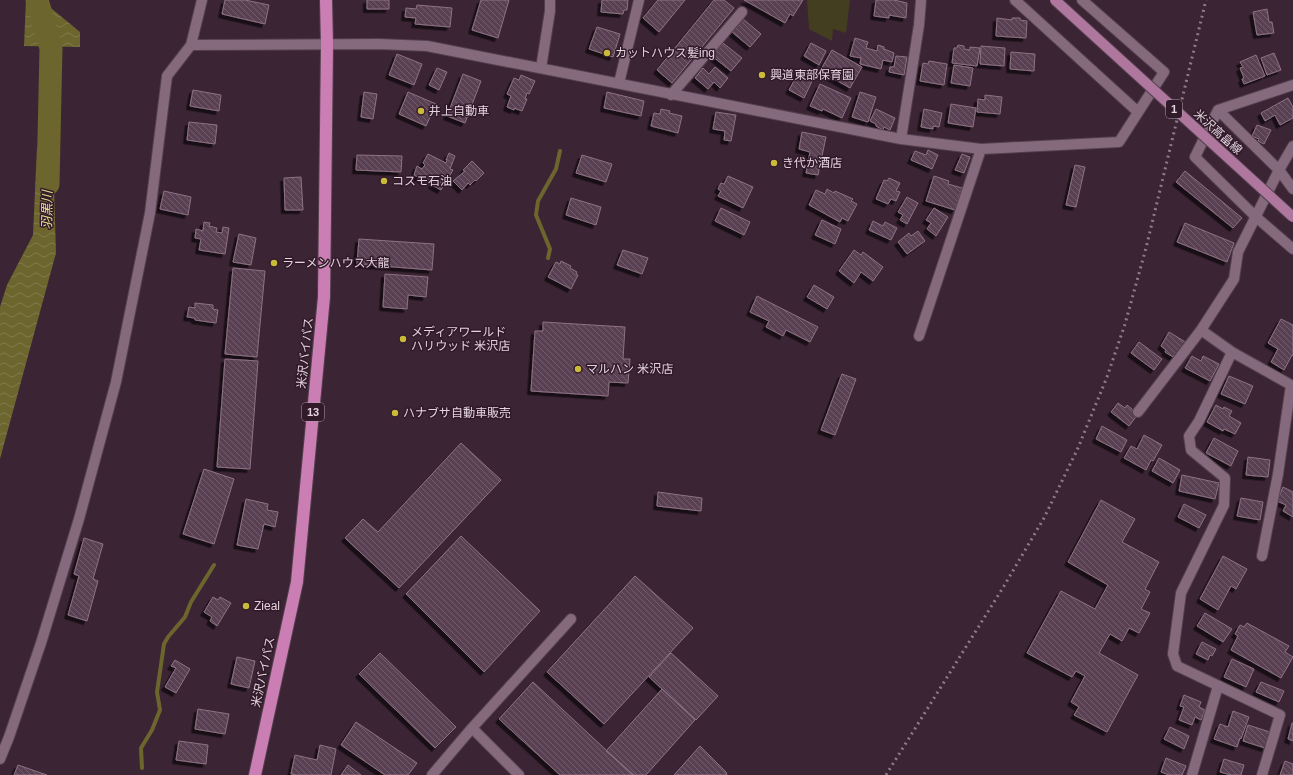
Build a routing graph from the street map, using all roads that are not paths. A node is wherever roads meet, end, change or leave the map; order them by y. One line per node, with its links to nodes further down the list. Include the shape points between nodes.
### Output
1 (202, 0): 10 (street)
2 (326, 0): 11 (highway, 米沢バイパス / 13)
3 (550, 0): 12 (street)
4 (639, 0): 13 (street)
5 (921, 0): 18 (street)
6 (1015, 0): 17 (street)
7 (1055, 0): 24 (main road, 米沢高畠線 / 1, bridge)
8 (1082, 0): 17 (street, via 1164,72)
9 (742, 12): 15 (street)
10 (191, 45): 11 (street); 35 (street, via 167,76 150,213 116,382 79,519 41,643)
11 (327, 45): 12 (street, via 427,46); 36 (highway, 米沢バイパス / 13, via 324,297 297,582)
12 (541, 68): 13 (street)
13 (619, 83): 15 (street)
14 (1293, 85): 16 (street)
15 (671, 94): 18 (street)
16 (1218, 110): 21 (street); 23 (street, via 1194,157)
17 (1138, 112): 20 (street, via 1119,142)
18 (901, 139): 20 (street)
19 (1293, 146): 21 (street)
20 (981, 148): 27 (street)
21 (1279, 170): 22 (street); 23 (street)
22 (1293, 189)
23 (1256, 217): 25 (street); 26 (street, via 1238,252 1234,279)
24 (1293, 218)
25 (1293, 249)
26 (1201, 330): 28 (street); 30 (street)
27 (919, 336)
28 (1232, 352): 29 (street); 33 (street, via 1199,421 1189,436 1191,450 1225,478 1224,505 1181,593 1173,654 1178,666)
29 (1292, 383): 31 (street)
30 (1138, 412)
31 (1262, 556)
32 (571, 619): 34 (street)
33 (1218, 686): 39 (street); 40 (street, via 1280,715)
34 (472, 728): 37 (street); 38 (street)
35 (0, 759)
36 (255, 775)
37 (432, 775)
38 (519, 775)
39 (1192, 775)
40 (1262, 775)

